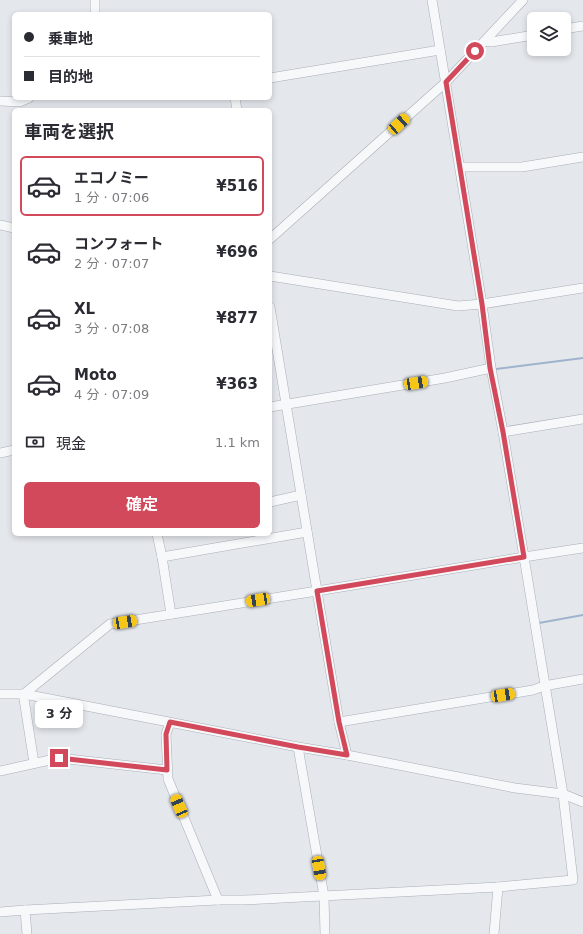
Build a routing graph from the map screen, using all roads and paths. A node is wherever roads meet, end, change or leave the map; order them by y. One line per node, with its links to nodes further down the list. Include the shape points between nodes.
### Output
1 (95, 0): 4 (street)
2 (432, 0): 9 (street)
3 (523, 0): 8 (street)
4 (95, 12)
5 (583, 26): 6 (street)
6 (571, 28)
7 (527, 35): 8 (street)
8 (485, 41): 11 (street)
9 (440, 50): 10 (street); 11 (street)
10 (272, 78)
11 (446, 82): 15 (street); 18 (street)
12 (24, 100): 13 (street)
13 (0, 101)
14 (583, 157): 15 (street, via 522,167)
15 (460, 167): 21 (street)
16 (0, 225): 17 (street)
17 (12, 228)
18 (272, 237)
19 (272, 276): 21 (street, via 458,306)
20 (583, 288): 21 (street)
21 (482, 304): 23 (street)
22 (272, 319): 24 (street)
23 (490, 368): 24 (street, via 445,378); 27 (street)
24 (286, 404): 25 (street); 30 (street)
25 (272, 407)
26 (583, 419): 27 (street)
27 (503, 432): 36 (street)
28 (12, 450): 29 (street)
29 (0, 453)
30 (301, 495): 31 (street); 32 (street)
31 (272, 502)
32 (307, 532): 35 (street); 37 (street)
33 (157, 536): 35 (street)
34 (583, 548): 36 (street)
35 (162, 557): 38 (street)
36 (524, 557): 37 (street); 40 (street)
37 (317, 591): 38 (street); 44 (street)
38 (171, 614): 42 (street, via 110,624)
39 (583, 679): 40 (street)
40 (544, 686): 44 (street, via 533,690); 50 (street)
41 (0, 694): 42 (street)
42 (24, 694): 43 (street); 47 (street)
43 (170, 722): 45 (street); 48 (street, via 166,734)
44 (339, 722): 46 (street)
45 (298, 747): 46 (street); 55 (street)
46 (347, 755): 50 (street, via 515,788)
47 (34, 763): 48 (street, via 59,758); 49 (street)
48 (167, 770): 56 (street, via 168,779)
49 (0, 771)
50 (563, 794): 51 (street); 53 (street)
51 (583, 802)
52 (583, 879): 53 (street)
53 (573, 880): 54 (street)
54 (498, 887): 55 (street); 61 (street)
55 (324, 896): 56 (street); 60 (street)
56 (218, 900): 57 (street)
57 (25, 910): 58 (street); 59 (street)
58 (0, 912)
59 (27, 934)
60 (325, 934)
61 (494, 934)

